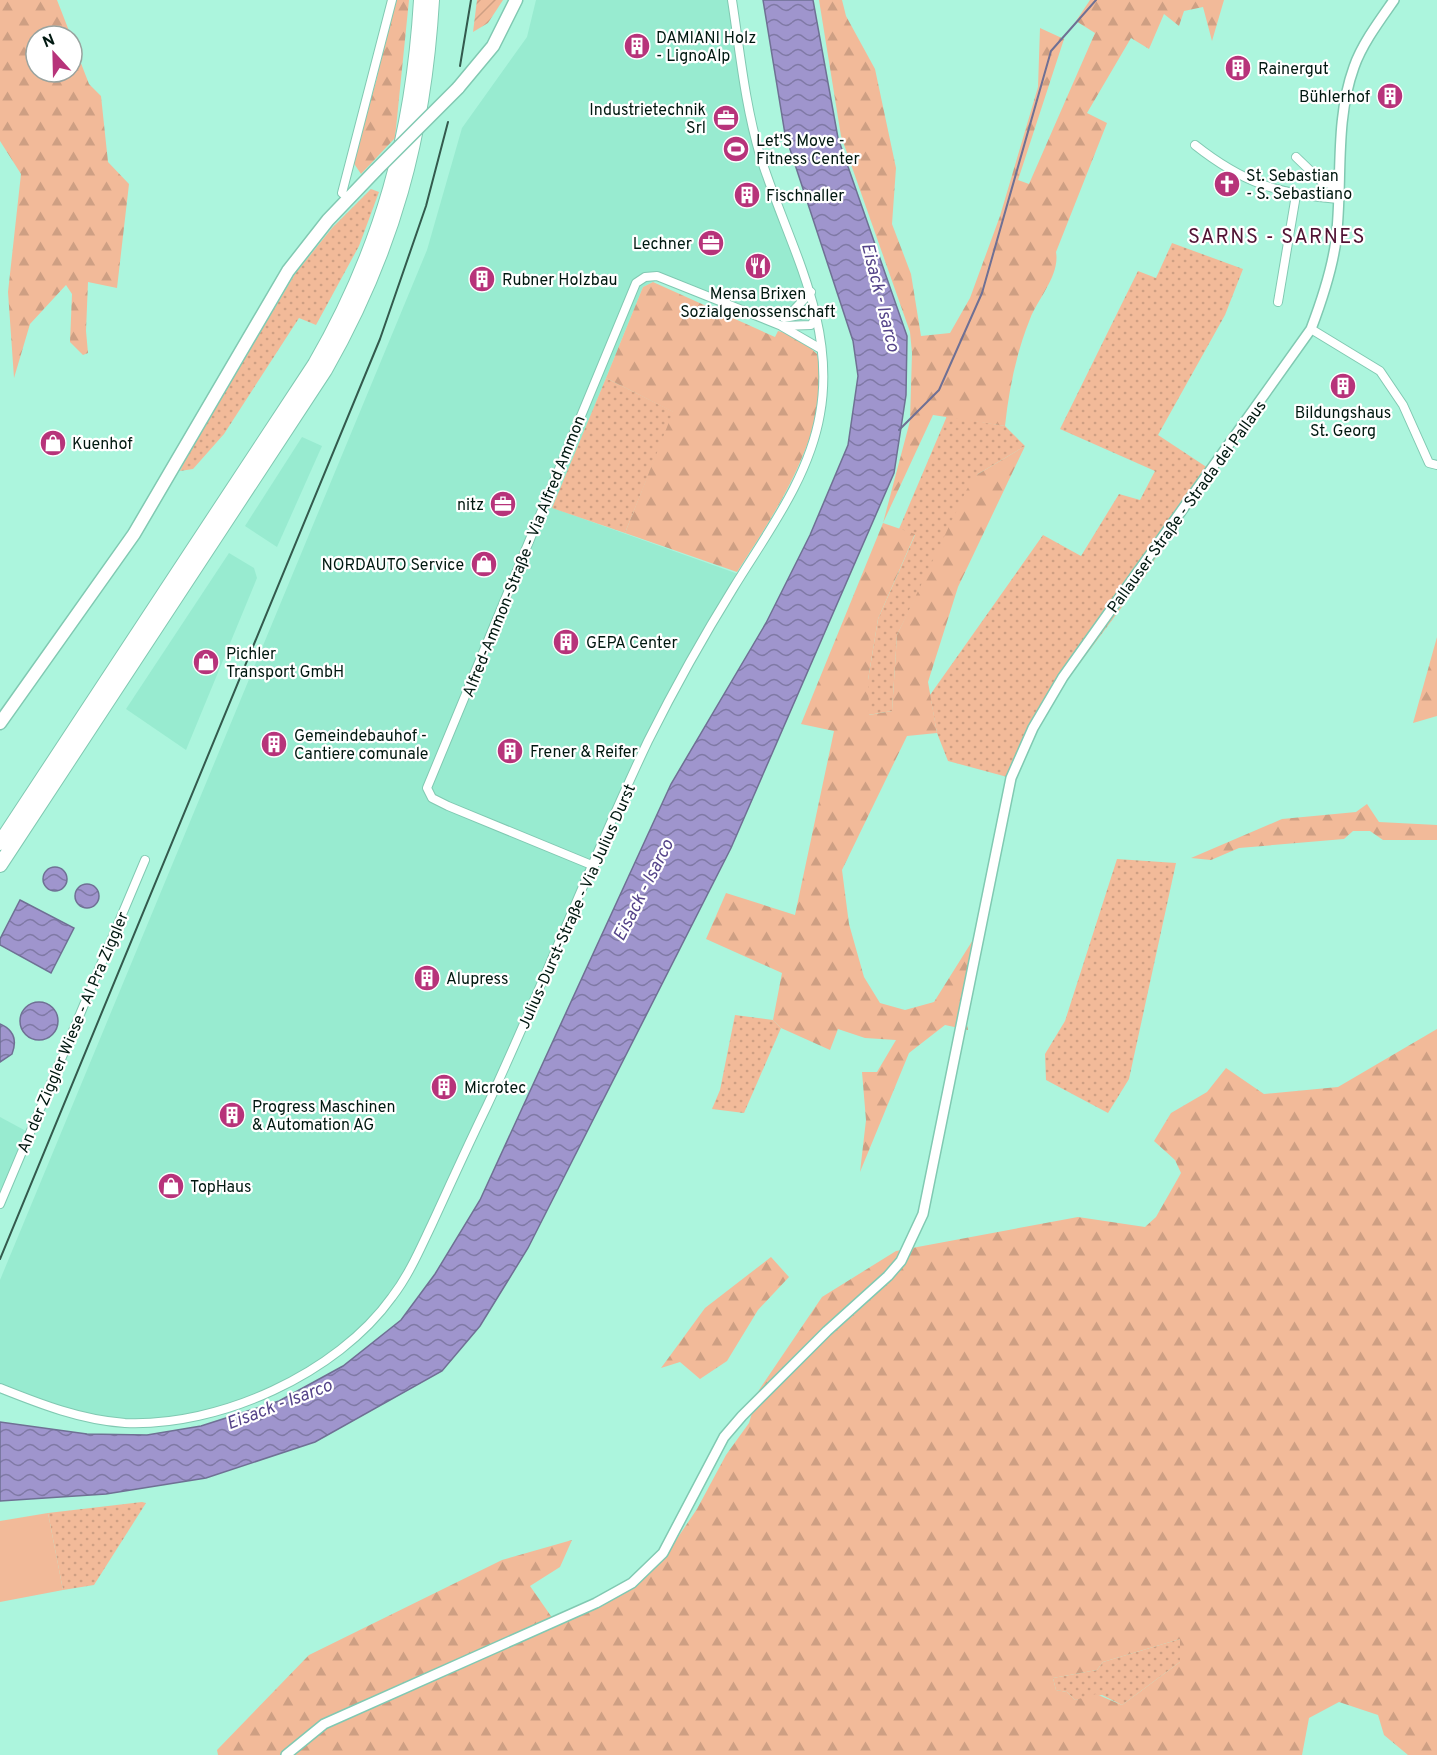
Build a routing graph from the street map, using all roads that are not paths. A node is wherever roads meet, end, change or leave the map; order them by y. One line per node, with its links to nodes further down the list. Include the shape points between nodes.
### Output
1 (392, 0): 11 (street, via 342,193)
2 (421, 0): 21 (highway, via 413,88 400,157 377,235 350,299 315,364)
3 (432, 0): 23 (highway, via 425,88 412,157 387,239 361,303 325,370)
4 (516, 0): 11 (main road, bridge, via 493,46 458,88)
5 (732, 0): 13 (street, Julius-Durst-Straße - Via Julius Durst, via 744,83 761,157)
6 (1394, 0): 9 (street, Pallauser Straße - Strada dei Pallaus, via 1354,64 1348,86)
7 (1195, 145): 10 (street, via 1252,182)
8 (1296, 158): 9 (street, via 1313,176)
9 (1339, 187): 12 (street, Pallauser Straße - Strada dei Pallaus)
10 (1296, 195): 12 (street); 14 (street)
11 (348, 198): 20 (main road, via 288,271 134,534)
12 (1338, 199): 17 (street, Pallauser Straße - Strada dei Pallaus, via 1332,263)
13 (811, 292): 15 (street, Julius-Durst-Straße - Via Julius Durst); 16 (street)
14 (1278, 302)
15 (816, 318): 16 (street, Alfred-Ammon-Straße - Via Alfred Ammon, via 810,313); 18 (street, Julius-Durst-Straße - Via Julius Durst)
16 (782, 322): 18 (street); 24 (street, Alfred-Ammon-Straße - Via Alfred Ammon, via 767,320 657,276 636,283 427,788 432,798 448,806)
17 (1311, 329): 19 (street, via 1380,371 1403,405 1430,463); 27 (street, Pallauser Straße - Strada dei Pallaus, via 1063,677 1033,728 1011,778 923,1214 901,1261 724,1437 663,1553 650,1569 596,1603 324,1724)
18 (821, 349): 24 (street, Julius-Durst-Straße - Via Julius Durst, via 820,416 791,494 721,608 654,731)
19 (1437, 465)
20 (0, 723)
21 (0, 843)
22 (145, 860): 25 (street, An der Ziggler Wiese - Al Pra Ziggler)
23 (0, 865)
24 (594, 866): 26 (street, Julius-Durst-Straße - Via Julius Durst, via 417,1254 377,1317 339,1354 312,1372 247,1399 144,1423 99,1420)
25 (0, 1204)
26 (0, 1388)
27 (286, 1755)

